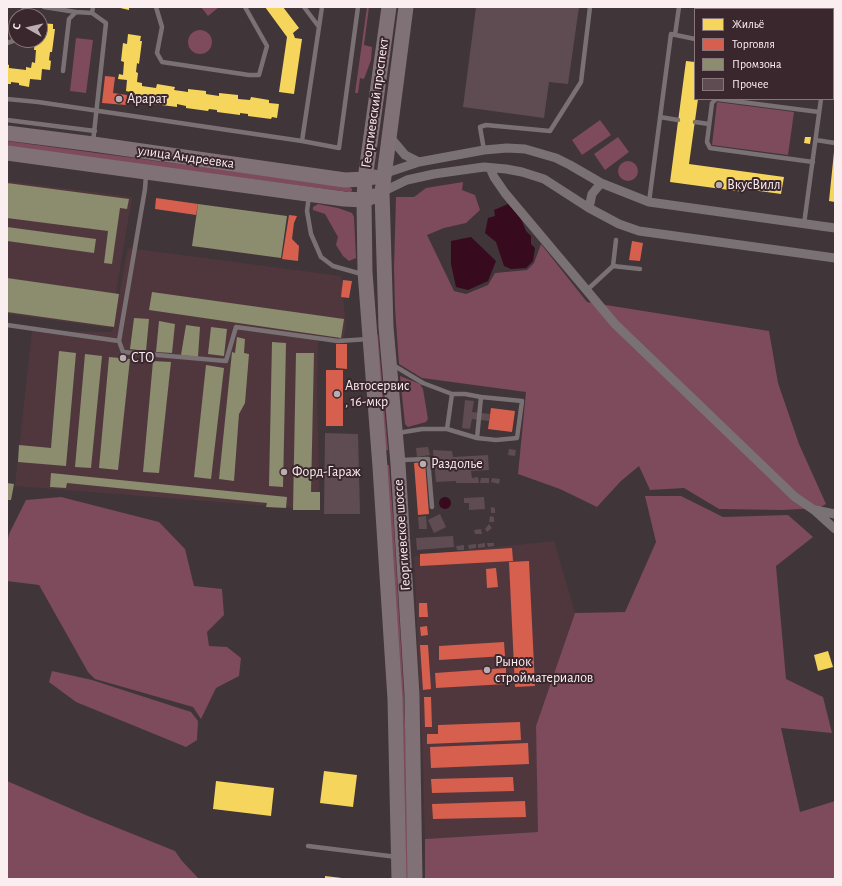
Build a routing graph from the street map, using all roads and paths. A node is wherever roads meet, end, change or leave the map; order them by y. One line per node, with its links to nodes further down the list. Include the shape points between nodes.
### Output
1 (44, 7): 12 (lane)
2 (92, 7): 13 (lane)
3 (156, 7): 4 (lane, via 162,27 157,53 162,62 259,75 267,46)
4 (245, 7)
5 (304, 7): 16 (lane)
6 (322, 7): 16 (lane)
7 (358, 7): 35 (lane, via 339,148)
8 (389, 7): 44 (main road, Георгиевский проспект)
9 (406, 7): 32 (main road, Георгиевский проспект)
10 (590, 7): 37 (lane, via 581,82 550,131 486,125 480,127)
11 (679, 7): 17 (lane)
12 (76, 12): 13 (lane); 19 (lane, via 69,20)
13 (92, 13): 24 (lane, via 106,23)
14 (835, 13): 15 (lane)
15 (834, 25)
16 (319, 26): 35 (lane)
17 (675, 35): 18 (lane); 26 (lane, via 671,34)
18 (694, 39)
19 (63, 71)
20 (7, 99): 24 (lane)
21 (715, 100): 30 (lane, via 712,102)
22 (725, 100): 25 (lane)
23 (821, 100): 25 (lane)
24 (97, 110): 33 (lane); 35 (lane)
25 (819, 112): 34 (lane)
26 (660, 117): 28 (lane); 49 (lane)
27 (7, 120): 33 (lane)
28 (678, 120)
29 (695, 122): 30 (lane)
30 (709, 124): 40 (lane, via 707,142 710,148)
31 (7, 133): 33 (main road, улица Андреевка)
32 (389, 134): 39 (street, via 400,150); 43 (main road, Георгиевский проспект)
33 (94, 138): 44 (main road, улица Андреевка, via 345,180)
34 (816, 140): 36 (lane); 40 (lane)
35 (302, 141)
36 (835, 143)
37 (484, 150): 39 (street); 45 (street, via 525,149 570,165)
38 (7, 153): 42 (main road, улица Андреевка)
39 (419, 162): 43 (street)
40 (813, 162): 51 (lane)
41 (490, 168): 46 (street, via 434,174 407,180); 50 (street, via 522,172 544,179); 58 (street, via 505,193)
42 (146, 171): 47 (main road, улица Андреевка); 61 (lane)
43 (383, 174): 44 (main road, улица Андреевка); 46 (main road, Георгиевский проспект)
44 (365, 179): 48 (main road, Георгиевский проспект)
45 (601, 184): 49 (street); 50 (street, via 592,194)
46 (382, 192): 48 (main road); 62 (main road, Георгиевское шоссе, via 384,294)
47 (310, 194): 48 (main road, улица Андреевка); 57 (lane, via 307,211 311,234 321,257 333,266 358,273)
48 (364, 200): 57 (main road, Георгиевское шоссе)
49 (649, 202): 51 (street)
50 (589, 208): 54 (street, via 619,224 638,230)
51 (804, 224): 52 (street)
52 (835, 228)
53 (616, 240): 55 (lane)
54 (835, 258)
55 (613, 266): 56 (lane); 58 (lane)
56 (640, 269)
57 (365, 272): 60 (main road, Георгиевское шоссе)
58 (587, 290): 71 (street, via 615,324 795,497)
59 (7, 325): 61 (lane)
60 (370, 339): 61 (lane, via 338,341 236,327 226,361 122,352); 69 (main road, Георгиевское шоссе)
61 (119, 341)
62 (389, 363): 63 (lane, via 423,383); 66 (main road, Георгиевское шоссе)
63 (452, 394): 64 (lane); 65 (lane)
64 (482, 397): 67 (lane); 67 (lane, via 522,401 517,438)
65 (447, 429): 66 (lane, via 422,429); 67 (lane)
66 (395, 434): 68 (main road, Георгиевское шоссе)
67 (477, 438)
68 (397, 462): 69 (street, via 389,458 383,460); 70 (lane, via 428,459); 77 (main road, Георгиевское шоссе, via 412,695)
69 (380, 467): 75 (main road, Георгиевское шоссе, via 395,699)
70 (432, 507)
71 (814, 510): 72 (street); 73 (street)
72 (835, 514)
73 (835, 529)
74 (308, 846): 75 (lane)
75 (399, 857): 76 (main road, Георгиевское шоссе)
76 (399, 879)
77 (415, 879)

